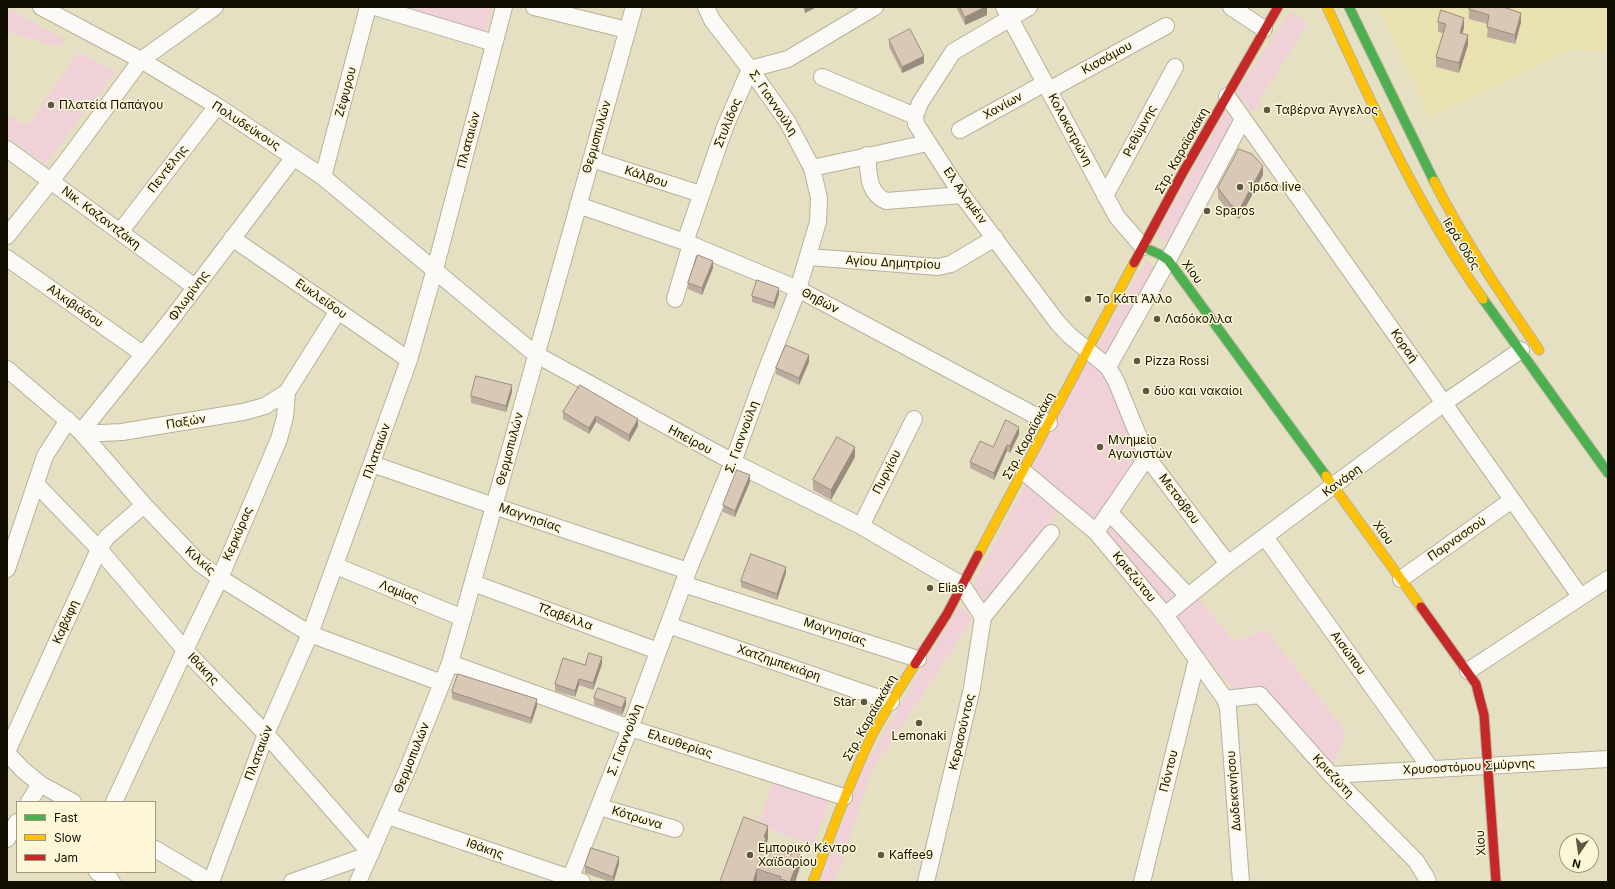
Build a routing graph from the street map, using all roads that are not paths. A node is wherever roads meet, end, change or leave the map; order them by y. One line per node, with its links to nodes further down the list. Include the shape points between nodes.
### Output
1 (41, 7): 21 (street, Πολυδεύκους)
2 (214, 7): 21 (street)
3 (368, 7): 37 (street, Ζέφυρου)
4 (375, 7): 20 (street)
5 (504, 7): 20 (street, Πλαταιών)
6 (534, 7): 19 (street)
7 (634, 7): 19 (street, Θερμοπυλών)
8 (706, 7): 23 (street, Σ. Γιαννούλη, via 712,20)
9 (875, 7): 23 (street, via 788,60)
10 (1029, 7): 16 (street)
11 (1231, 7): 18 (street)
12 (1278, 7): 18 (main road, Στρ. Καραϊσκάκη)
13 (1288, 7): 18 (main road)
14 (1327, 7): 58 (main road, Ιερά Οδός, via 1408,177 1437,229 1469,279)
15 (1349, 7): 62 (main road, Ιερά Οδός, via 1444,201 1484,269)
16 (1007, 12): 25 (street, Κολοκοτρώνη); 28 (street, via 953,52 920,102)
17 (1166, 26): 25 (street, Κισσάμου)
18 (1264, 29): 26 (main road, Στρ. Καραϊσκάκη)
19 (627, 30): 35 (street, Θερμοπυλών)
20 (494, 43): 52 (street, Πλαταιών)
21 (142, 60): 27 (street, Πολυδεύκους); 38 (street)
22 (1175, 67): 41 (street, Ρεθύμνης)
23 (750, 69): 36 (street, Σ. Γιαννούλη, via 787,121); 39 (street, Στυλίδος, via 725,127)
24 (822, 77): 28 (street)
25 (1047, 86): 30 (street, Χανίων); 41 (street, Κολοκοτρώνη)
26 (1227, 96): 29 (street, Κοραή); 48 (main road, Στρ. Καραϊσκάκη)
27 (217, 106): 34 (street, Πολυδεύκους); 43 (street, Πεντέλης)
28 (915, 116): 31 (street, Ελ Αλαμέιν, via 916,124)
29 (1243, 119): 51 (street); 66 (street, Κοραή)
30 (960, 130)
31 (928, 142): 33 (street); 40 (street, Ελ Αλαμέιν)
32 (7, 149): 38 (street, Νικ. Καζαντζάκη)
33 (867, 155): 36 (street); 40 (street, via 872,190 878,198 886,200)
34 (294, 157): 37 (street, Πολυδεύκους); 45 (street, Φλωρίνης)
35 (591, 159): 39 (street, Κάλβου); 42 (street, Θερμοπυλών)
36 (812, 168): 49 (street, Σ. Γιαννούλη, via 819,198 818,222)
37 (323, 177): 52 (street, Πολυδεύκους)
38 (51, 180): 43 (street, Νικ. Καζαντζάκη); 44 (street)
39 (701, 194): 47 (street, Στυλίδος)
40 (962, 195): 46 (street, Ελ Αλαμέιν)
41 (1105, 196): 48 (street, Κολοκοτρώνη, via 1117,217)
42 (578, 205): 47 (street, Θηβών); 60 (street, Θερμοπυλών)
43 (120, 232): 53 (street, Νικ. Καζαντζάκη)
44 (7, 236)
45 (232, 238): 53 (street, Φλωρίνης); 56 (street, Ευκλείδου)
46 (995, 238): 49 (street, Αγίου Δημητρίου, via 951,264 938,267); 57 (street, Ελ Αλαμέιν, via 1057,322)
47 (688, 243): 54 (street, Θηβών); 55 (street, Στυλίδος)
48 (1143, 247): 51 (main road, Χίου); 57 (main road, Στρ. Καραϊσκάκη)
49 (809, 257): 54 (street, Σ. Γιαννούλη)
50 (7, 258): 59 (street, Αλκιβιάδου)
51 (1168, 260): 63 (street); 77 (main road, Χίου)
52 (435, 270): 60 (street, Ηπείρου); 61 (street, Πλαταιών)
53 (195, 287): 59 (street, Φλωρίνης)
54 (798, 289): 69 (street, Θηβών); 72 (street, Σ. Γιαννούλη)
55 (675, 299)
56 (338, 311): 61 (street, Ευκλείδου); 65 (street, Κερκύρας)
57 (1087, 350): 63 (street, Μετσόβου); 69 (main road, Στρ. Καραϊσκάκη)
58 (1521, 350): 66 (street, Κανάρη); 75 (main road, Ιερά Οδός)
59 (143, 354): 70 (street, Φλωρίνης)
60 (535, 354): 72 (street, Ηπείρου); 80 (street, Θερμοπυλών)
61 (409, 360): 73 (street, Πλαταιών)
62 (1546, 360)
63 (1108, 367): 71 (street, Μετσόβου)
64 (7, 369): 68 (street, Κιλκίς)
65 (287, 392): 70 (street, Παξών, via 264,406 243,412 122,432); 90 (street, Κερκύρας, via 285,417 279,438)
66 (1444, 403): 77 (street, Κανάρη); 78 (street, Κοραή)
67 (914, 419): 82 (street, Πυργίου)
68 (68, 420): 70 (street, Κιλκίς); 76 (street, via 45,456)
69 (1049, 423): 74 (main road, Στρ. Καραϊσκάκη)
70 (81, 432): 79 (street, Κιλκίς)
71 (1147, 457): 81 (street); 87 (street, Μετσόβου)
72 (733, 462): 82 (street, Ηπείρου); 91 (street, Σ. Γιαννούλη)
73 (372, 464): 80 (street, Μαγνησίας); 88 (street, Πλαταιών)
74 (1024, 472): 83 (street, Κριεζώτου); 95 (main road, Στρ. Καραϊσκάκη)
75 (1608, 473)
76 (36, 484): 86 (street, Ιθάκης); 89 (street)
77 (1334, 486): 85 (street, Κανάρη); 92 (main road, Χίου)
78 (1512, 500): 92 (street, Παρνασσού); 97 (street, Κοραή)
79 (144, 505): 86 (street, Καβάφη, via 107,537); 90 (street, Κιλκίς, via 199,563)
80 (494, 506): 91 (street, Μαγνησίας); 94 (street, Θερμοπυλών)
81 (1109, 512): 83 (street); 96 (street)
82 (860, 526): 95 (street, Ηπείρου)
83 (1096, 532): 98 (street, Κριεζώτου)
84 (1051, 533): 99 (street)
85 (1265, 537): 87 (street, Κανάρη); 117 (street, Αισώπου)
86 (99, 549): 103 (street, Ιθάκης); 114 (street, Καβάφη)
87 (1228, 564): 96 (street, Κανάρη)
88 (336, 566): 100 (street, Λαμίας); 102 (street, Πλαταιών)
89 (7, 569)
90 (220, 578): 102 (street, Κιλκίς); 103 (street, Κερκύρας)
91 (686, 578): 101 (street, Σ. Γιαννούλη); 105 (street, Μαγνησίας)
92 (1401, 579): 108 (main road, Χίου)
93 (1608, 579): 97 (street)
94 (472, 583): 100 (street, Θερμοπυλών); 104 (street, Τζαβέλλα)
95 (962, 585): 99 (street); 105 (main road, Στρ. Καραϊσκάκη)
96 (1188, 596): 98 (street, Κανάρη)
97 (1580, 596): 108 (street)
98 (1165, 616): 106 (street, Κριεζώτου)
99 (983, 617): 138 (street, Κερασούντος, via 972,688)
100 (463, 618): 107 (street, Θερμοπυλών)
101 (668, 625): 104 (street, Σ. Γιαννούλη); 111 (street, Χατζημπεκιάρη)
102 (310, 634): 109 (street, Κιλκίς); 113 (street, Πλαταιών)
103 (185, 650): 113 (street, Ιθάκης); 123 (street, Κερκύρας)
104 (658, 651): 112 (street, Σ. Γιαννούλη)
105 (918, 659): 111 (main road, Στρ. Καραϊσκάκη)
106 (1197, 659): 110 (street, Κριεζώτου); 139 (street, Πόντου)
107 (450, 663): 109 (street, Θερμοπυλών); 112 (street, Ελευθερίας)
108 (1468, 671): 116 (main road, Χίου, via 1476,684 1484,715)
109 (442, 683): 125 (street, Θερμοπυλών)
110 (1225, 699): 118 (street, Κριεζώτη, via 1260,695); 140 (street, Δωδεκανήσου, via 1228,708)
111 (891, 702): 120 (main road, Στρ. Καραϊσκάκη, via 863,754)
112 (630, 728): 120 (street, Ελευθερίας); 124 (street, Σ. Γιαννούλη)
113 (266, 734): 130 (street, Ιθάκης); 134 (street, Πλαταιών)
114 (7, 752): 119 (street)
115 (1608, 759): 116 (street, Χρυσοστόμου Σμύρνης)
116 (1488, 766): 117 (street, Χρυσοστόμου Σμύρνης); 142 (main road, Χίου)
117 (1431, 769): 118 (street, Χρυσοστόμου Σμύρνης)
118 (1331, 775): 141 (street, Κριεζώτη, via 1416,860)
119 (40, 784): 121 (street); 122 (street)
120 (844, 798): 137 (main road, Στρ. Καραϊσκάκη)
121 (30, 801)
122 (71, 801)
123 (114, 801)
124 (600, 807): 127 (street, Κότρωνα); 132 (street, Σ. Γιαννούλη)
125 (388, 816): 130 (street, Θερμοπυλών); 132 (street, Ιθάκης)
126 (16, 824): 128 (street)
127 (675, 829)
128 (7, 839)
129 (156, 850): 134 (street)
130 (371, 854): 135 (street); 136 (street, Θερμοπυλών)
131 (99, 873): 133 (street)
132 (574, 881)
133 (112, 882)
134 (211, 882)
135 (292, 882)
136 (358, 882)
137 (813, 882)
138 (926, 882)
139 (1142, 882)
140 (1241, 882)
141 (1428, 882)
142 (1496, 882)

